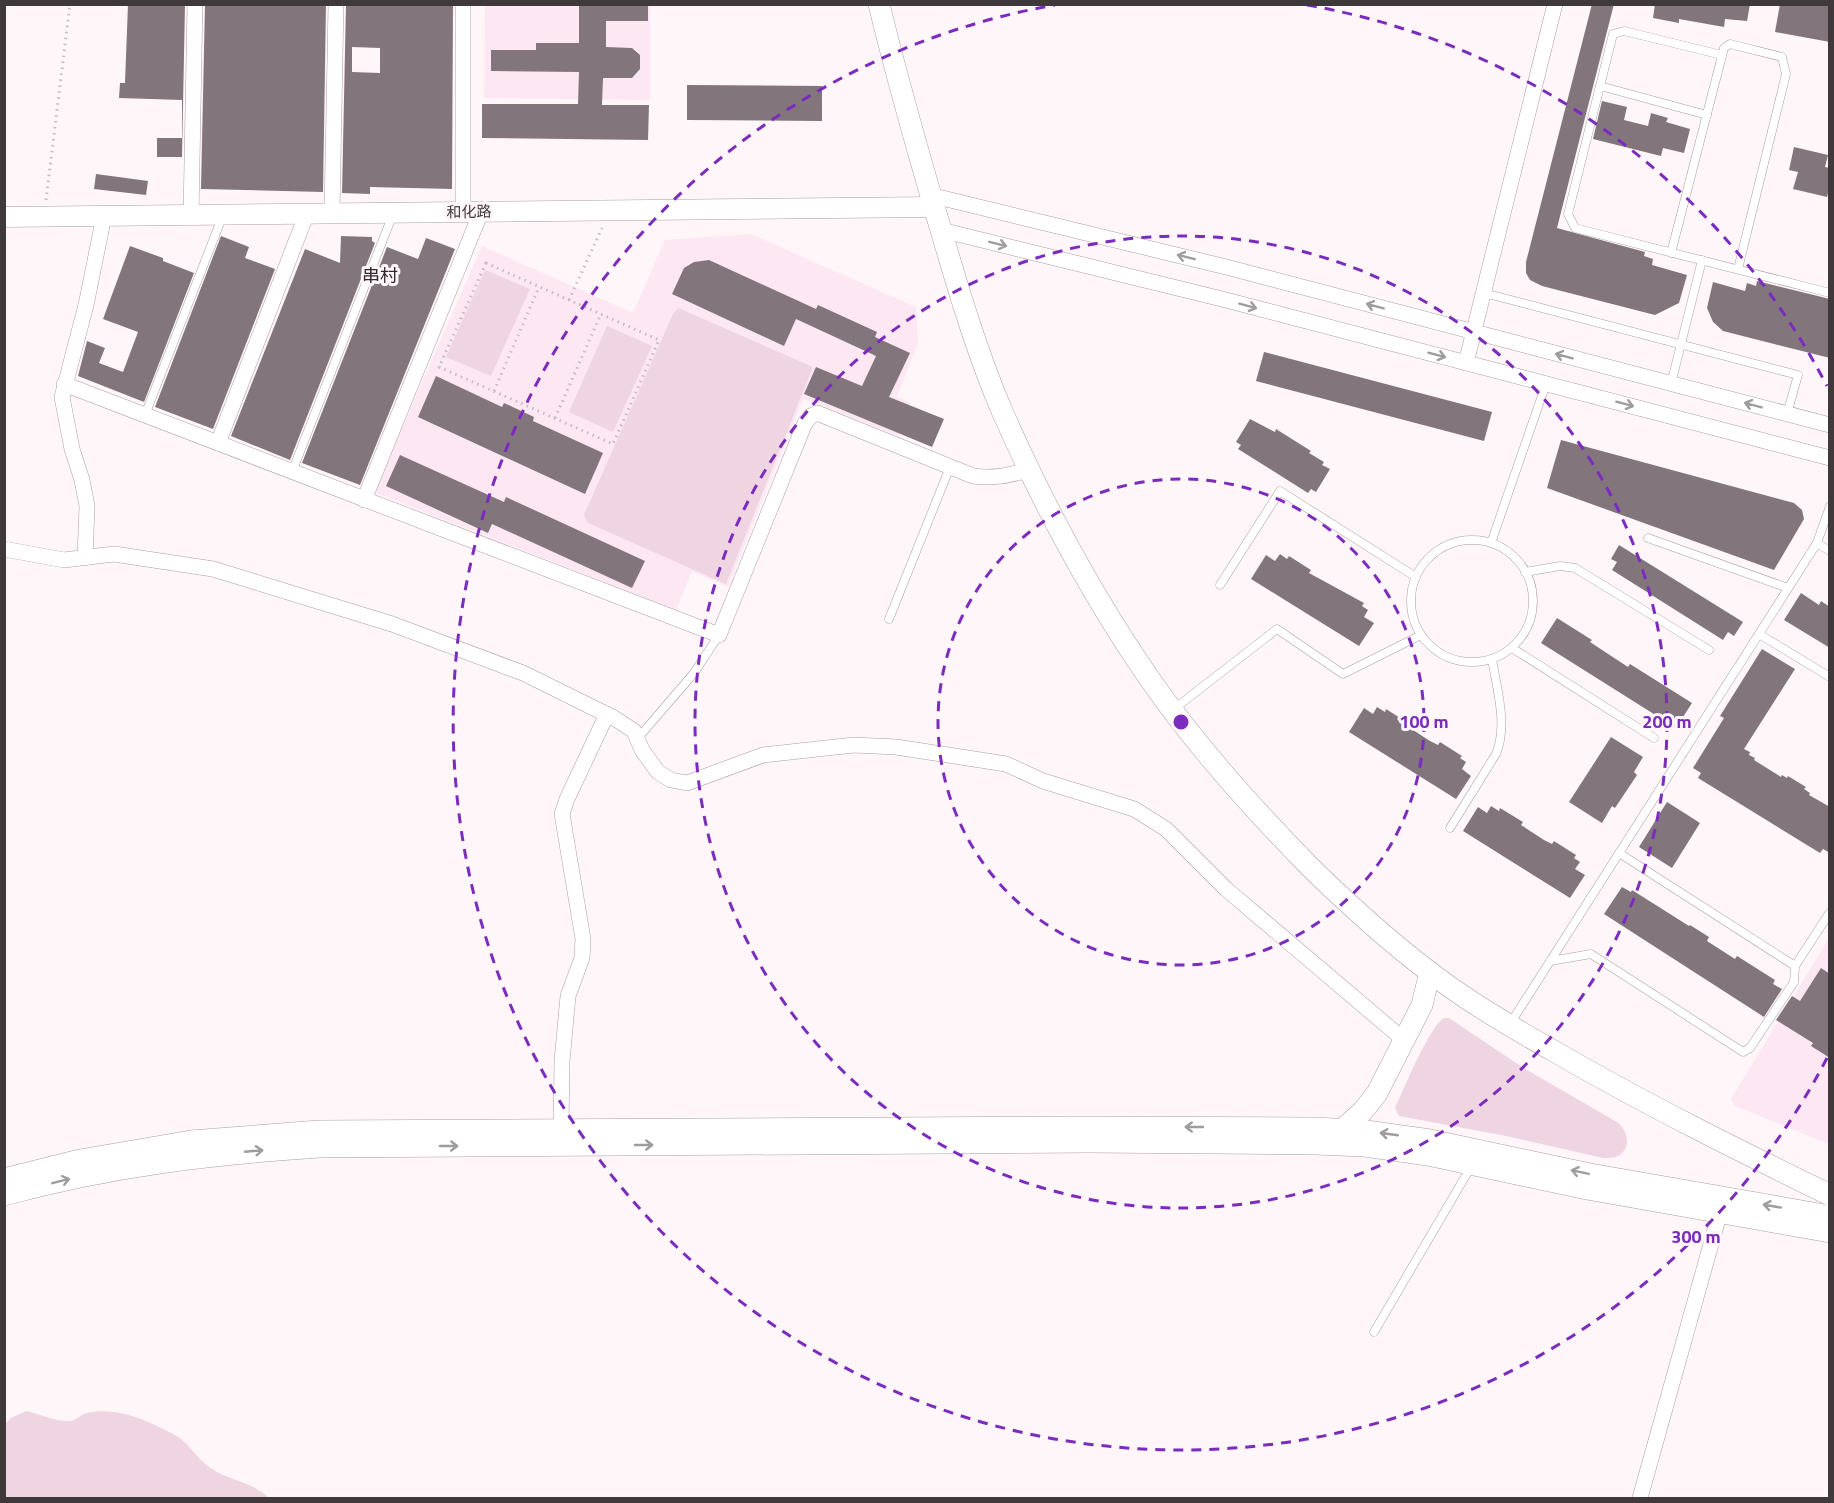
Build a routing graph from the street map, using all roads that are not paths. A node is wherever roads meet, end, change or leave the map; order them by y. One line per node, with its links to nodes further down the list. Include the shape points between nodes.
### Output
1 (195, 4): 14 (street)
2 (336, 4): 12 (street)
3 (463, 4): 10 (street)
4 (879, 4): 9 (main road)
5 (1555, 4): 23 (street)
6 (1722, 55): 7 (lane, via 1624,31 1613,34); 8 (lane); 21 (lane, via 1730,44 1782,57 1786,74)
7 (1600, 86): 8 (lane); 19 (lane, via 1568,214 1575,228)
8 (1707, 115): 19 (lane)
9 (932, 201): 10 (street, 和化路); 18 (main road); 24 (street, one-way to 9, via 1141,246)
10 (472, 212): 13 (street, 和化路); 38 (street)
11 (307, 213): 12 (street, 和化路); 15 (street, 和化路); 33 (street)
12 (332, 213): 13 (street, 和化路)
13 (393, 213): 37 (lane)
14 (191, 215): 15 (street, 和化路); 16 (street, 和化路)
15 (223, 215): 31 (lane)
16 (104, 216): 17 (street, 和化路); 27 (street, via 86,305)
17 (4, 217)
18 (941, 230): 26 (street, one-way to 26); 36 (main road, via 984,365)
19 (1671, 253): 20 (lane)
20 (1702, 260): 21 (lane); 25 (lane)
21 (1738, 269): 22 (lane)
22 (1830, 292)
23 (1484, 293): 24 (street); 25 (lane)
24 (1474, 332): 26 (street); 29 (street, one-way to 24)
25 (1681, 345): 29 (lane); 30 (lane, via 1798,375)
26 (1466, 363): 28 (street)
27 (64, 384): 31 (street); 45 (street, via 64,413 87,506)
28 (1546, 384): 34 (street, one-way to 34); 41 (lane)
29 (1671, 384): 30 (street, one-way to 29)
30 (1787, 414): 32 (street)
31 (146, 415): 33 (street)
32 (1830, 425)
33 (218, 443): 37 (street)
34 (1830, 458)
35 (950, 467): 36 (street, via 989,478); 50 (lane); 52 (street, via 817,413 811,416)
36 (1029, 470): 58 (main road, via 1058,530 1108,614)
37 (292, 472): 38 (street)
38 (364, 500): 52 (street)
39 (1830, 506): 42 (lane)
40 (1648, 538): 49 (lane)
41 (1491, 543): 46 (lane, via 1513,556); 47 (lane, via 1466,541 1442,548 1425,562)
42 (1817, 543): 44 (lane); 49 (lane)
43 (4, 549): 45 (street, via 63,560)
44 (1830, 551)
45 (85, 558): 59 (street, via 114,554 213,569 297,594 503,665)
46 (1525, 572): 54 (lane, via 1532,588 1532,614 1522,637); 55 (lane, via 1560,566 1575,568)
47 (1416, 577): 48 (lane, via 1280,491); 53 (lane, via 1411,603)
48 (1221, 585)
49 (1788, 588): 51 (lane)
50 (889, 619)
51 (1759, 634): 57 (lane); 63 (lane)
52 (719, 635): 60 (lane, via 694,673)
53 (1421, 635): 56 (lane, via 1436,651 1456,661); 58 (lane, via 1343,674 1277,630)
54 (1512, 648): 56 (lane); 61 (lane)
55 (1709, 650)
56 (1492, 659): 62 (lane, via 1502,730 1500,743)
57 (1830, 677)
58 (1172, 710): 67 (main road, via 1227,779 1336,893)
59 (607, 714): 60 (street, via 634,731); 71 (street, via 562,814 583,939 582,958 568,996)
60 (638, 738): 69 (street, via 658,772 681,783 763,755 854,745 896,747 1006,764 1043,782 1134,809 1166,829 1226,889)
61 (1654, 738)
62 (1450, 828)
63 (1619, 854): 65 (lane); 66 (lane)
64 (1830, 912): 66 (lane)
65 (1550, 961): 66 (lane, via 1591,954 1743,1052 1750,1048 1794,982); 68 (lane)
66 (1795, 966)
67 (1430, 972): 68 (main road); 69 (main road, via 1422,1005)
68 (1509, 1026): 74 (main road, via 1655,1108)
69 (1404, 1040): 70 (main road, via 1377,1093)
70 (1343, 1129): 71 (main road, one-way to 71); 77 (main road, one-way to 70, via 1590,1174 1430,1140)
71 (561, 1130): 73 (main road, via 350,1131 191,1141 80,1160)
72 (1473, 1164): 75 (main road, one-way to 72, via 83,1175 193,1157 360,1146 1316,1144 1365,1146); 76 (main road); 79 (lane)
73 (4, 1179)
74 (1830, 1195)
75 (4, 1196)
76 (1720, 1212): 78 (main road); 80 (street)
77 (1830, 1216)
78 (1830, 1232)
79 (1374, 1332)
80 (1640, 1498)

